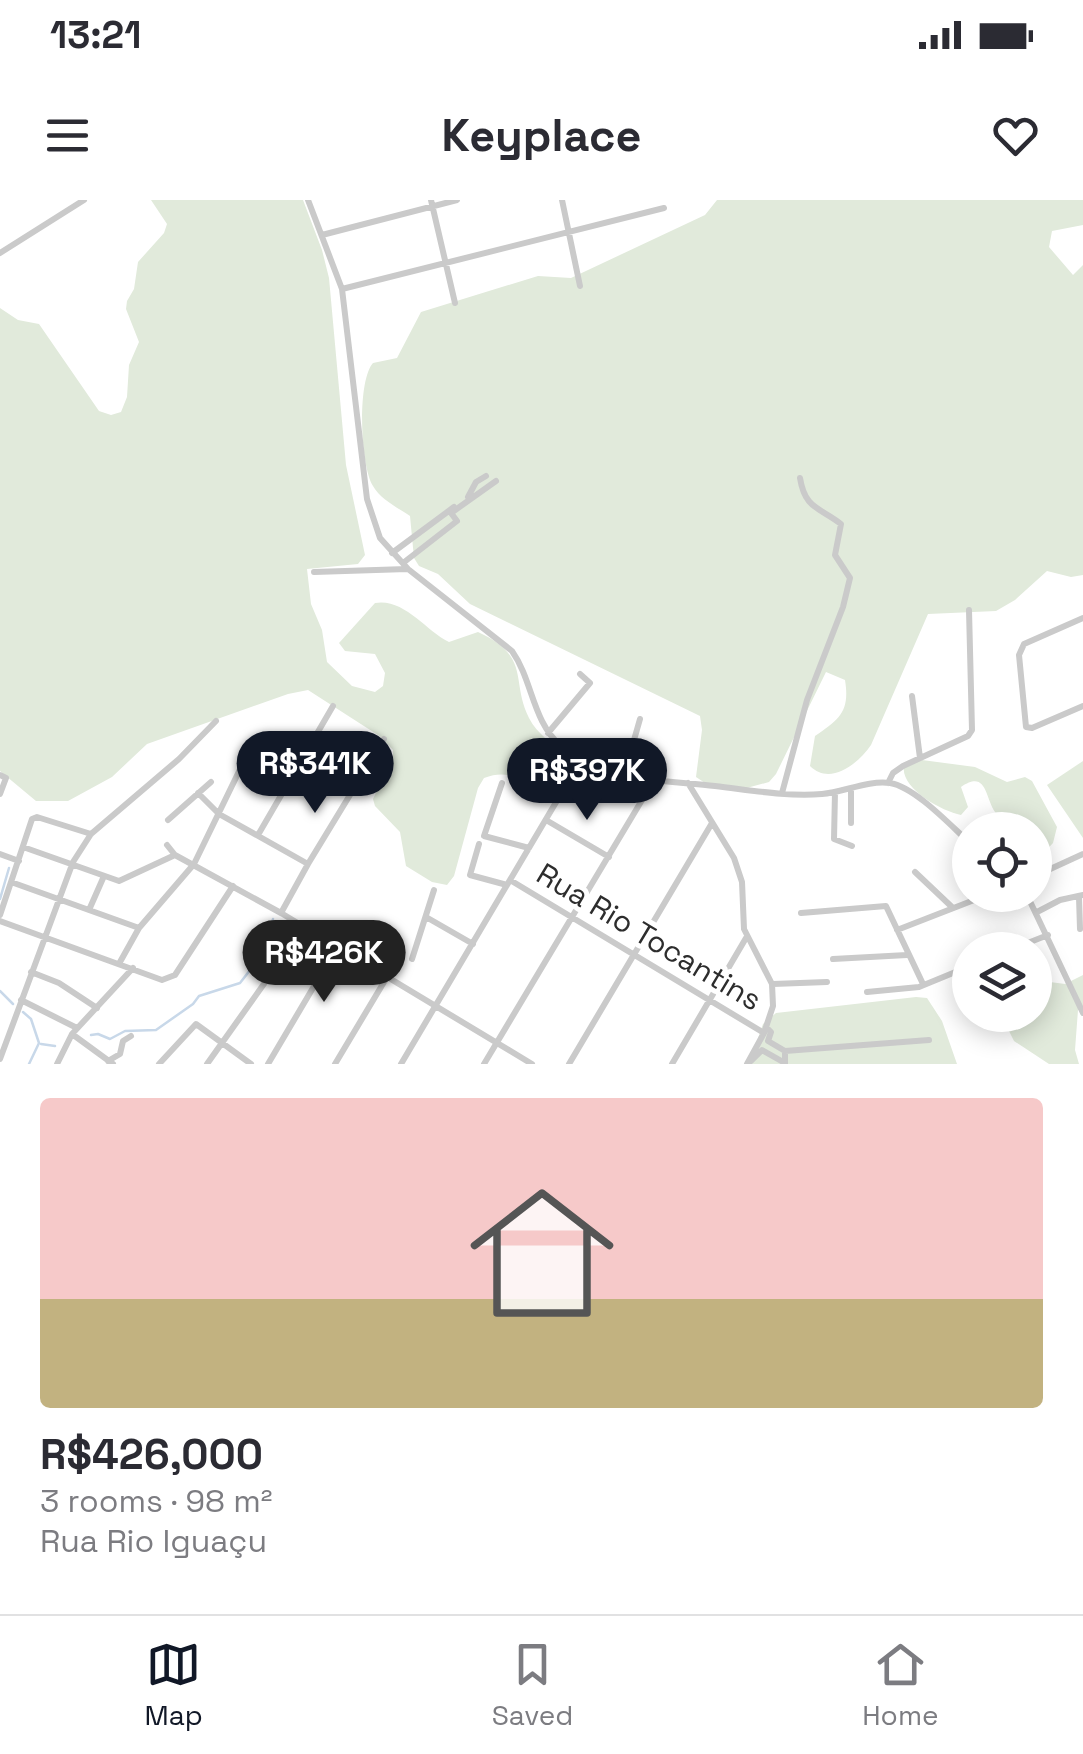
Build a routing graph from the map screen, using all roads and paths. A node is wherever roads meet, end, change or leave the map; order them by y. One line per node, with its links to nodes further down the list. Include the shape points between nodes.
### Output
1 (84, 200): 9 (street)
2 (308, 200): 8 (street)
3 (457, 200): 5 (street)
4 (562, 200): 7 (street)
5 (432, 203): 8 (street); 10 (street)
6 (664, 208): 7 (street)
7 (570, 232): 10 (street); 11 (street)
8 (322, 235): 12 (street)
9 (0, 253)
10 (446, 263): 12 (street); 13 (street)
11 (580, 286)
12 (342, 290): 17 (street, via 367,499)
13 (455, 303)
14 (486, 476): 17 (street)
15 (800, 478): 43 (street, via 810,506 840,524 835,555 850,578)
16 (496, 481): 18 (street, via 451,513 457,521)
17 (392, 554): 18 (street)
18 (405, 566): 19 (street); 28 (street, via 512,651)
19 (314, 572)
20 (970, 610): 31 (street, via 972,730)
21 (1083, 618): 25 (street, via 1024,644 1019,654 1026,727)
22 (580, 674): 28 (street, via 590,684)
23 (912, 696): 31 (street)
24 (332, 706): 52 (street)
25 (1083, 706)
26 (640, 719): 33 (street)
27 (216, 722): 51 (street)
28 (548, 733): 32 (street)
29 (384, 739): 65 (street)
30 (246, 757): 45 (street)
31 (920, 758): 39 (street)
32 (581, 760): 33 (street); 47 (street)
33 (624, 774): 35 (street)
34 (3, 776): 44 (street)
35 (654, 780): 38 (street); 61 (street)
36 (211, 782): 42 (street)
37 (502, 782): 57 (street, via 484,836)
38 (688, 783): 43 (street); 48 (street)
39 (888, 783): 40 (street); 50 (street)
40 (851, 788): 41 (street); 49 (street)
41 (835, 792): 43 (street); 55 (street, via 834,838)
42 (198, 793): 45 (street); 46 (street)
43 (782, 793)
44 (0, 794)
45 (219, 814): 52 (street); 64 (street)
46 (168, 820)
47 (546, 820): 57 (street); 61 (street)
48 (712, 823): 91 (street, via 739,870); 95 (street)
49 (851, 823)
50 (952, 828)
51 (91, 834): 56 (street, via 37,816); 63 (street)
52 (258, 835): 65 (street)
53 (479, 844): 70 (street, Rua Rio Tocantins, via 470,876)
54 (167, 845): 59 (street)
55 (852, 846)
56 (23, 847): 62 (street); 63 (street)
57 (528, 848): 70 (street)
58 (0, 854): 62 (street)
59 (175, 854): 64 (street); 68 (street, via 125,880)
60 (1083, 854): 66 (street)
61 (610, 857): 84 (street)
62 (19, 861): 69 (street)
63 (73, 862): 68 (street); 74 (street)
64 (194, 864): 71 (street); 86 (street)
65 (308, 864): 81 (street)
66 (1052, 868)
67 (915, 872): 76 (street)
68 (104, 876): 78 (street)
69 (12, 882): 74 (street); 83 (street)
70 (509, 882): 84 (street, Rua Rio Tocantins); 92 (street)
71 (234, 886): 81 (street); 100 (street, via 175,975 162,980)
72 (434, 890): 82 (street)
73 (1081, 896): 75 (street); 87 (street)
74 (58, 899): 78 (street); 90 (street)
75 (1052, 904)
76 (952, 906)
77 (952, 909): 88 (street)
78 (89, 910): 86 (street)
79 (801, 912): 88 (street, via 886,906)
80 (1038, 912): 89 (street)
81 (281, 913): 94 (street)
82 (426, 916): 92 (street); 97 (street)
83 (0, 918): 90 (street)
84 (573, 919): 95 (street, Rua Rio Tocantins); 119 (street)
85 (349, 927): 94 (street)
86 (138, 928): 99 (street)
87 (1080, 929)
88 (897, 930): 96 (street)
89 (1047, 932)
90 (44, 937): 99 (street); 101 (street)
91 (747, 937): 106 (street); 110 (street)
92 (473, 944): 111 (street)
93 (1052, 944): 113 (street)
94 (337, 946): 103 (street); 130 (street)
95 (633, 954): 110 (street, Rua Rio Tocantins); 135 (street)
96 (908, 955): 98 (street); 107 (street)
97 (412, 959)
98 (834, 959)
99 (120, 962): 100 (street)
100 (133, 968): 112 (street)
101 (31, 972): 109 (street); 112 (street)
102 (952, 973): 107 (street)
103 (387, 976): 111 (street); 131 (street)
104 (266, 982): 118 (street)
105 (826, 982): 106 (street)
106 (772, 984): 115 (street)
107 (923, 984): 108 (street)
108 (867, 992)
109 (21, 1000): 114 (street); 122 (street)
110 (709, 1002): 115 (street, Rua Rio Tocantins); 136 (street)
111 (436, 1006): 119 (street); 132 (street)
112 (97, 1008): 114 (street)
113 (1083, 1012)
114 (74, 1031): 123 (street); 126 (street)
115 (766, 1034): 120 (street); 121 (street, Rua Rio Tocantins); 124 (street)
116 (132, 1036): 123 (street)
117 (930, 1040): 121 (street)
118 (220, 1044): 127 (street, via 196,1024); 128 (street); 129 (street)
119 (498, 1044): 133 (street); 134 (street)
120 (762, 1050): 124 (street); 125 (street)
121 (785, 1052): 125 (street)
122 (0, 1060)
123 (111, 1062)
124 (748, 1062)
125 (785, 1063)
126 (57, 1064)
127 (158, 1064)
128 (207, 1064)
129 (251, 1064)
130 (268, 1064)
131 (335, 1064)
132 (401, 1064)
133 (484, 1064)
134 (532, 1064)
135 (569, 1064)
136 (672, 1064)

